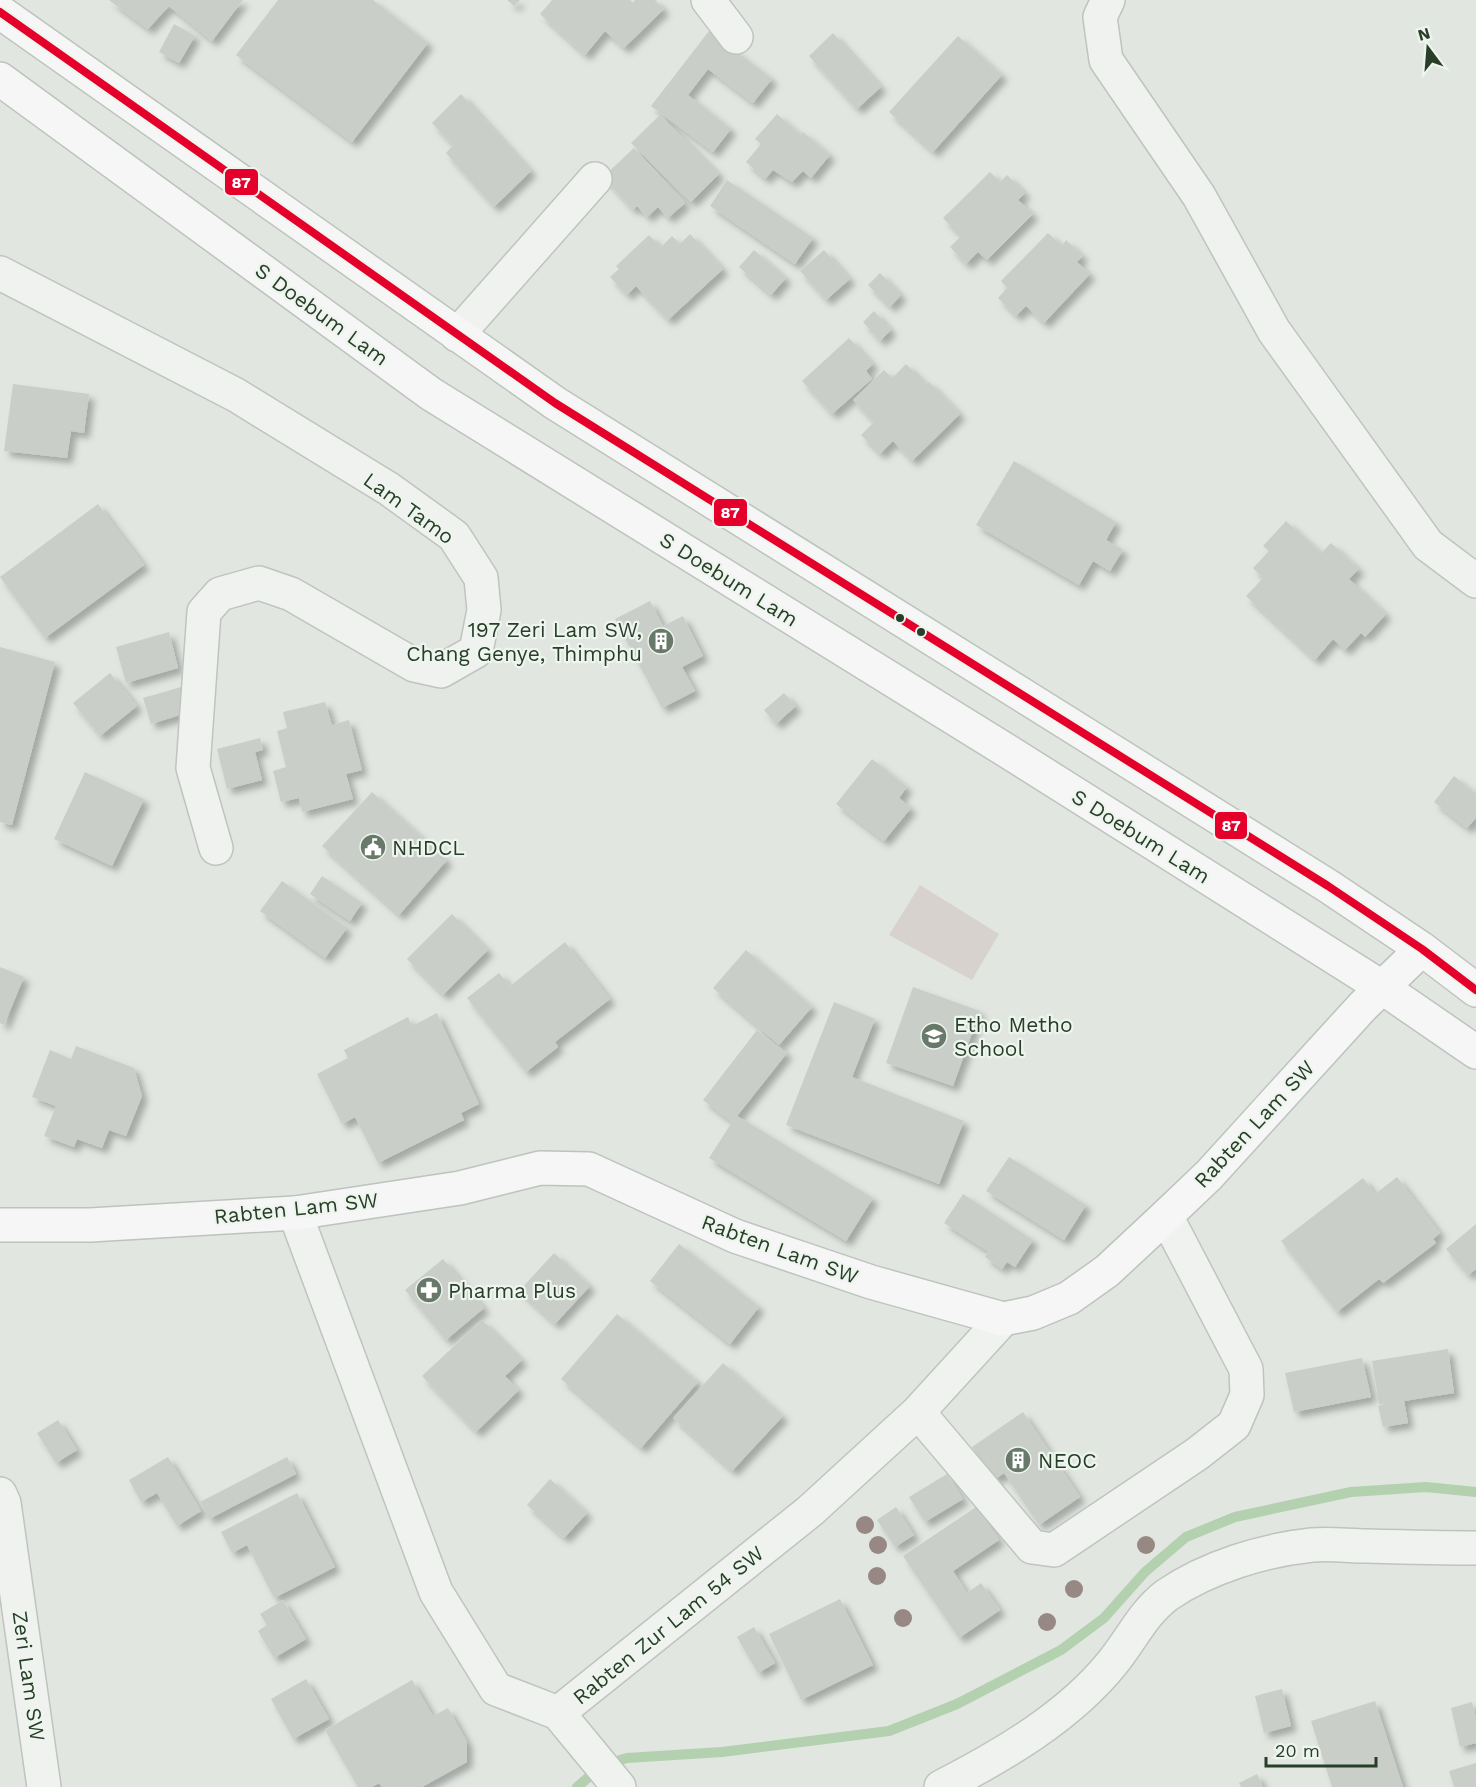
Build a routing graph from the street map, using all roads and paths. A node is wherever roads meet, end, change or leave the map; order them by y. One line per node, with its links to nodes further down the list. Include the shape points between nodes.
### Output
1 (708, 0): 4 (street)
2 (1108, 0): 9 (street, via 1100,17 1106,60 1198,196 1274,331 1428,546)
3 (0, 12): 8 (main road)
4 (736, 37)
5 (0, 79): 12 (main road, S Doebum Lam, via 431,394)
6 (595, 179): 8 (street)
7 (0, 273): 10 (street, Lam Tamo, via 236,395 388,489 454,536 481,578 484,610 476,651 441,671 414,665 291,594 259,583 220,594 204,612 193,768)
8 (457, 335): 11 (main road, via 555,403 1124,757)
9 (1476, 582)
10 (216, 848)
11 (1422, 949): 12 (main road, Rabten Lam SW); 13 (main road)
12 (1383, 988): 14 (main road, S Doebum Lam); 16 (main road, Rabten Lam SW)
13 (1476, 990)
14 (1476, 1052)
15 (295, 1213): 17 (main road, Rabten Lam SW, via 90,1225); 18 (main road, Rabten Lam SW, via 460,1188 540,1168 589,1169 735,1236 871,1282); 22 (street, Rabten Zur Lam 54 SW, via 436,1592 496,1689)
16 (1166, 1216): 18 (main road, Rabten Lam SW, via 1107,1271 1069,1298 1033,1313); 19 (street, via 1246,1370 1247,1395 1234,1425 1054,1550 1032,1547)
17 (0, 1225)
18 (1003, 1319): 19 (street, Rabten Zur Lam 54 SW)
19 (918, 1412): 22 (street, Rabten Zur Lam 54 SW, via 810,1511)
20 (0, 1494): 24 (street, Zeri Lam SW)
21 (1476, 1548): 25 (street, via 1314,1545 1268,1553 1202,1576 1166,1596 1137,1625 1113,1662 1077,1698 1000,1753)
22 (558, 1713): 23 (street)
23 (616, 1783)
24 (44, 1787)
25 (941, 1787)

